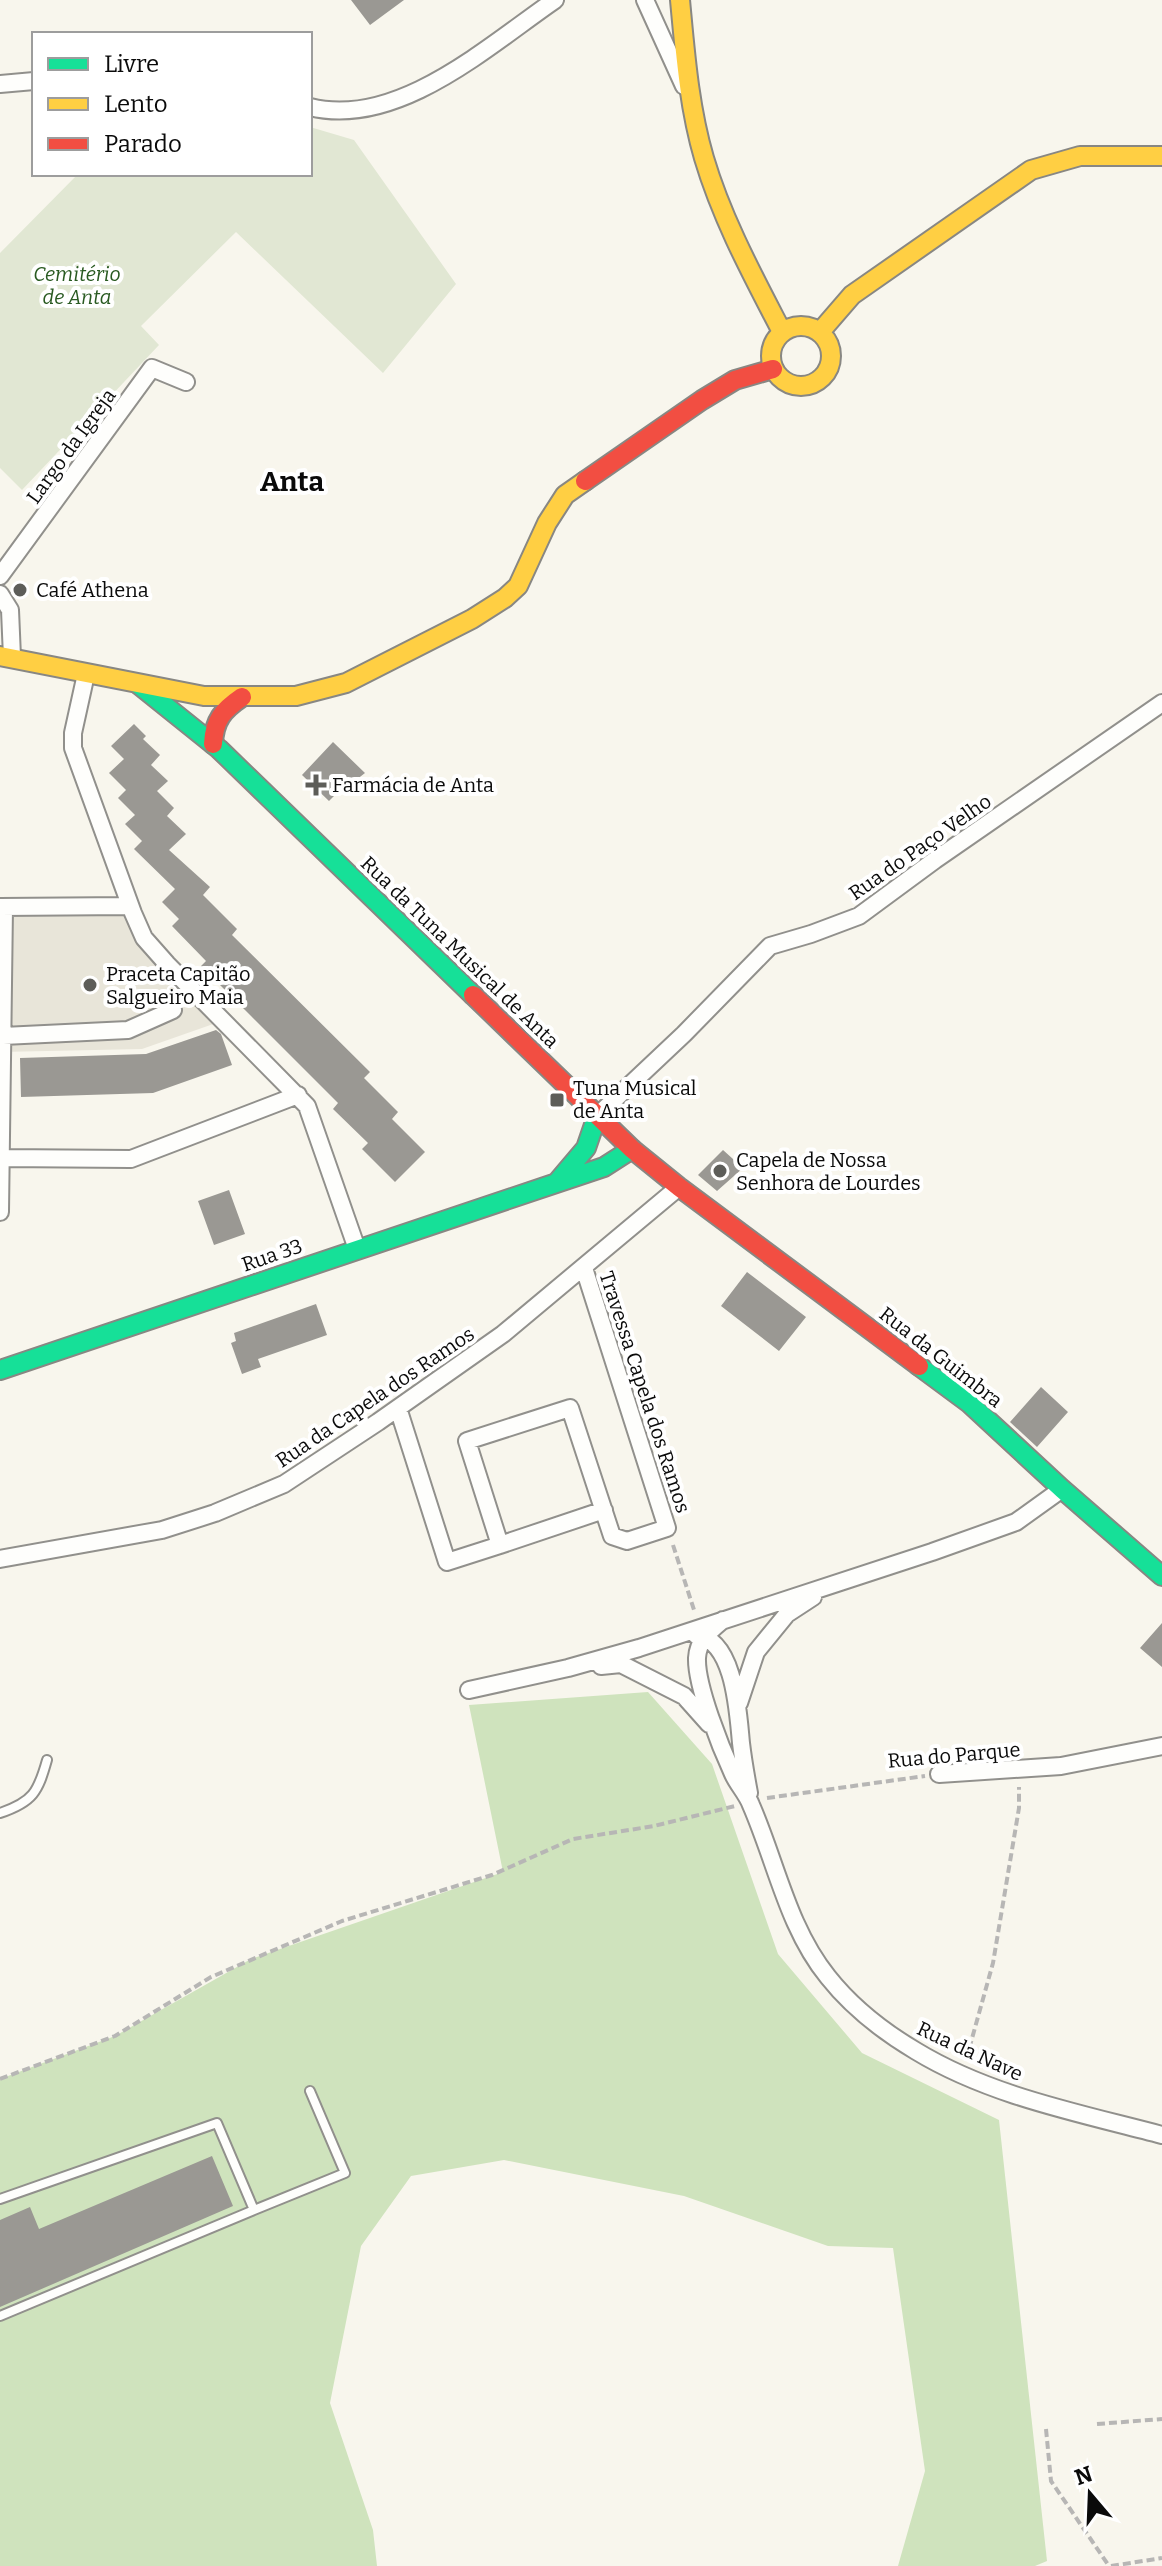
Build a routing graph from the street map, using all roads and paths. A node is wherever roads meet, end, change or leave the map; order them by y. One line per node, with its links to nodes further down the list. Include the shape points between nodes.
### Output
1 (555, 0): 7 (street, via 439,80 399,100 365,109)
2 (645, 0): 6 (street)
3 (680, 0): 6 (street)
4 (32, 81): 5 (street)
5 (0, 84)
6 (691, 100): 9 (street, via 704,159 731,231)
7 (312, 108)
8 (1162, 156): 10 (street, via 1083,154 1031,170 852,295)
9 (782, 332): 10 (street, via 801,326); 11 (street, via 771,349)
10 (820, 332): 11 (street, via 831,348 831,359 816,383 797,387)
11 (773, 369): 19 (street, via 735,380 565,495 518,586 489,610 329,689)
12 (186, 382): 13 (street, Largo da Igreja, via 152,368)
13 (0, 576)
14 (0, 594): 15 (street, via 10,610)
15 (6, 656): 16 (street)
16 (86, 674): 17 (street); 23 (street, via 73,748)
17 (138, 684): 18 (street); 21 (street, Rua da Tuna Musical de Anta)
18 (204, 696): 19 (street); 21 (street, via 191,708)
19 (242, 697): 22 (street, via 215,720)
20 (1162, 703): 28 (street, Rua do Paço Velho, via 859,916 770,946)
21 (190, 726): 22 (street, Rua da Tuna Musical de Anta)
22 (213, 744): 28 (street, Rua da Tuna Musical de Anta)
23 (130, 906): 24 (street); 27 (street, via 144,938 167,964)
24 (2, 908): 26 (street)
25 (173, 1010): 26 (street, via 128,1030)
26 (3, 1036): 30 (street)
27 (298, 1095): 30 (street, via 131,1159); 34 (street, via 307,1106)
28 (597, 1116): 29 (street, Rua da Tuna Musical de Anta); 31 (street, via 586,1148)
29 (632, 1149): 31 (street, Rua 33, via 604,1167); 32 (street, Rua da Tuna Musical de Anta)
30 (1, 1158): 33 (street)
31 (558, 1182): 34 (street, Rua 33)
32 (679, 1187): 35 (street, Rua da Capela dos Ramos); 38 (street, Rua da Guimbra, via 969,1403)
33 (0, 1212)
34 (357, 1249): 36 (street, Rua 33)
35 (584, 1268): 37 (street, Rua da Capela dos Ramos, via 503,1334); 40 (street, Travessa Capela dos Ramos)
36 (0, 1370)
37 (398, 1408): 41 (street, via 447,1562); 42 (street, Rua da Capela dos Ramos, via 284,1484 215,1513 162,1530)
38 (1062, 1489): 43 (street, Rua da Guimbra); 44 (street, Rua da Nave, via 1016,1522)
39 (604, 1510): 40 (street, via 612,1536 627,1541); 41 (street); 41 (street, via 570,1408 467,1441)
40 (667, 1528): 45 (path)
41 (500, 1545)
42 (0, 1559)
43 (1162, 1576)
44 (835, 1584): 45 (street, Rua da Nave, via 723,1620); 48 (street, Rua da Nave, via 787,1614 756,1652)
45 (702, 1632): 46 (street, Rua da Nave, via 682,1633); 48 (street, Rua da Nave, via 725,1659); 49 (street, Rua da Nave, via 697,1658 703,1695)
46 (568, 1668): 47 (street, Rua da Nave); 49 (street, Rua da Nave, via 621,1664 684,1696)
47 (469, 1690)
48 (739, 1703): 54 (street, Rua da Nave)
49 (721, 1742): 54 (street, Rua da Nave)
50 (1162, 1746): 52 (street, Rua do Parque)
51 (47, 1760): 55 (lane, via 39,1788 19,1806)
52 (1019, 1769): 53 (street, Rua do Parque); 56 (path, via 1019,1808 993,1963)
53 (939, 1774): 54 (path, Rua do Parque)
54 (750, 1803): 56 (street, Rua da Nave, via 798,1930 827,1976 860,2011 916,2051); 57 (path, Rua do Parque, via 573,1839 492,1875 342,1921 211,1977 115,2036)
55 (0, 1813)
56 (962, 2074): 59 (street, Rua da Nave, via 1000,2091)
57 (0, 2079)
58 (310, 2091): 61 (lane, via 345,2173)
59 (1162, 2135)
60 (0, 2199): 61 (lane, via 217,2123)
61 (254, 2210): 62 (lane)
62 (0, 2316)
63 (1162, 2419): 64 (path)
64 (1097, 2424)
65 (1046, 2429): 67 (path, via 1051,2481)
66 (1162, 2558): 67 (path)
67 (1110, 2566)

